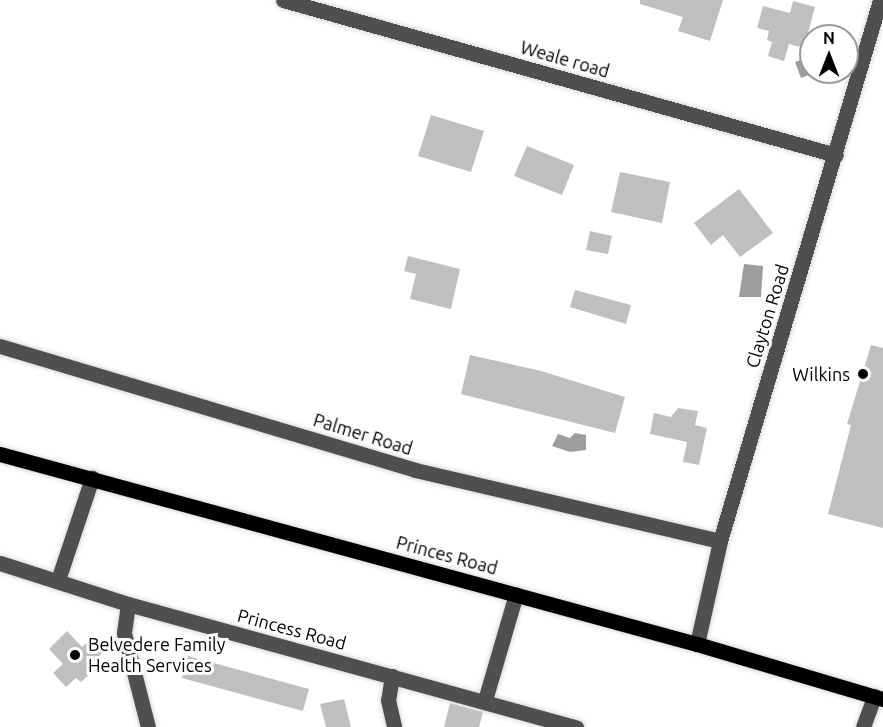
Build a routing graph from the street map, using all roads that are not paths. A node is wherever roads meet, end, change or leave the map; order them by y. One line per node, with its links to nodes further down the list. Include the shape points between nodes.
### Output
1 (283, 0): 3 (street, Weale road)
2 (880, 0): 3 (street, Clayton Road)
3 (836, 155): 7 (street, Clayton Road)
4 (0, 346): 7 (street, Palmer Road, via 415,470)
5 (0, 454): 6 (main road, Princes Road)
6 (92, 478): 9 (street); 10 (main road, Princes Road)
7 (720, 541): 12 (street, Clayton Road)
8 (0, 563): 9 (street, Princess Road)
9 (58, 580): 11 (street, Princess Road)
10 (516, 594): 12 (main road, Princes Road); 15 (street)
11 (128, 604): 13 (street, Princess Road); 16 (street, via 124,633)
12 (698, 644): 14 (main road, Princes Road)
13 (392, 676): 15 (street, Princess Road); 17 (street, via 388,700)
14 (878, 697): 19 (street)
15 (484, 700): 18 (street, Princess Road)
16 (148, 727)
17 (394, 727)
18 (576, 727)
19 (863, 727)

